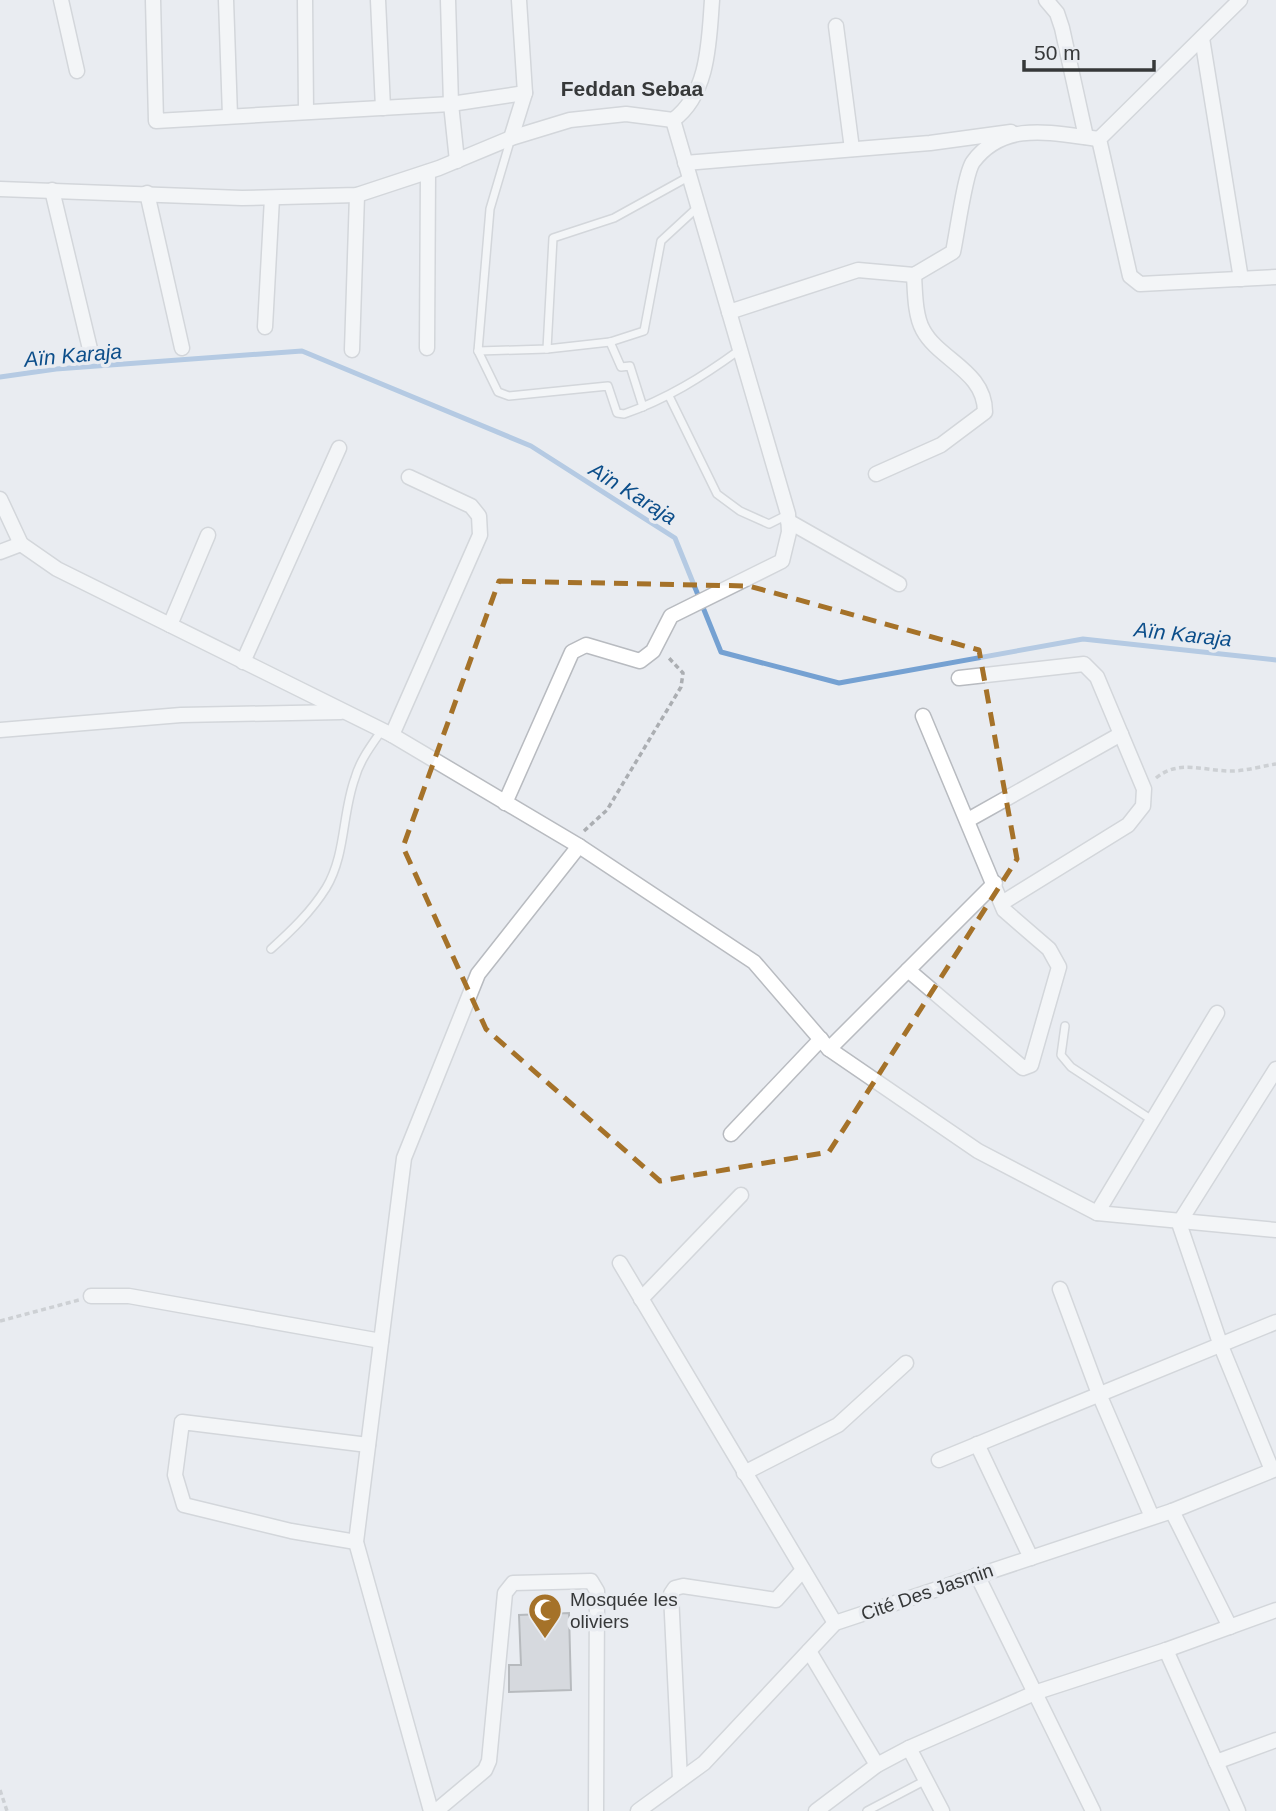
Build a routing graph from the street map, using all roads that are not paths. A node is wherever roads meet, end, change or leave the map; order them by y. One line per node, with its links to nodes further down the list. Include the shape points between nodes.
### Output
1 (61, 0): 13 (street)
2 (153, 0): 18 (street, via 156,121)
3 (226, 0): 18 (street)
4 (305, 0): 17 (street)
5 (378, 0): 16 (street)
6 (448, 0): 15 (street)
7 (519, 0): 14 (street)
8 (712, 0): 19 (street, via 707,56 684,112)
9 (1046, 0): 22 (street, via 1062,28)
10 (1240, 0): 12 (street)
11 (836, 26): 23 (street)
12 (1202, 38): 22 (street); 35 (street)
13 (77, 71)
14 (524, 93): 15 (street); 21 (street)
15 (451, 104): 16 (street); 24 (street)
16 (383, 108): 17 (street)
17 (306, 111): 18 (street)
18 (230, 116)
19 (673, 120): 21 (street, via 598,115); 25 (street)
20 (1020, 131): 22 (street); 23 (street); 33 (street, via 991,146 972,163 953,252)
21 (511, 138): 24 (street); 44 (lane, via 489,209)
22 (1092, 138): 35 (street, via 1135,281)
23 (852, 149): 25 (street)
24 (457, 161): 26 (street)
25 (687, 169): 32 (street); 42 (lane, via 614,218 553,238)
26 (428, 172): 30 (street); 40 (street)
27 (0, 189): 28 (street)
28 (52, 190): 29 (street); 41 (street)
29 (147, 193): 31 (street); 39 (street)
30 (357, 195): 31 (street); 43 (street)
31 (272, 198): 37 (street)
32 (700, 206): 36 (street); 38 (lane, via 661,241 644,331)
33 (914, 275): 36 (street, via 858,270); 49 (street, via 923,331 975,382 985,398 985,412 941,445)
34 (1276, 277): 35 (street)
35 (1241, 279)
36 (729, 312): 45 (street)
37 (265, 327)
38 (610, 341): 42 (lane); 47 (lane, via 621,367 630,366)
39 (182, 348)
40 (427, 348)
41 (90, 349)
42 (547, 349): 44 (lane)
43 (352, 350)
44 (478, 351): 47 (lane, via 498,392 509,396 608,386 617,413)
45 (738, 351): 46 (lane); 52 (street)
46 (669, 396): 47 (lane); 52 (lane, via 717,494 769,524)
47 (643, 407)
48 (339, 448): 58 (street)
49 (877, 474)
50 (409, 477): 63 (street, via 471,506 479,516 480,535)
51 (0, 499): 54 (street)
52 (788, 517): 56 (street); 65 (street, via 782,561 671,616 657,644 640,661 586,645 572,652)
53 (208, 535): 57 (street)
54 (21, 544): 55 (street); 57 (street, via 57,569)
55 (0, 552)
56 (900, 584)
57 (170, 625): 58 (street)
58 (243, 662): 60 (street)
59 (959, 678): 64 (street, via 1084,664 1097,677)
60 (345, 712): 62 (street, via 181,715); 63 (street)
61 (923, 716): 66 (street)
62 (0, 730)
63 (387, 733): 65 (street); 70 (lane, via 363,758 354,779 327,887 298,925)
64 (1121, 734): 66 (street); 69 (street, via 1144,789 1143,806 1128,825)
65 (505, 803): 67 (street)
66 (968, 820): 68 (street)
67 (575, 844): 74 (street, via 754,962); 87 (street, via 478,974 404,1158)
68 (995, 883): 69 (street); 71 (street)
69 (1002, 903): 71 (street, via 1004,910 1049,949 1059,967 1031,1065 1023,1068)
70 (271, 949)
71 (908, 970): 74 (street)
72 (1217, 1013): 76 (street)
73 (1065, 1026): 76 (lane, via 1061,1055 1071,1067)
74 (825, 1044): 77 (street); 79 (street, via 978,1151)
75 (1276, 1069): 80 (street)
76 (1152, 1120): 79 (street)
77 (731, 1135)
78 (741, 1195): 85 (street)
79 (1097, 1213): 80 (street)
80 (1180, 1223): 81 (street); 88 (street)
81 (1276, 1230)
82 (620, 1263): 85 (street)
83 (1060, 1289): 90 (street)
84 (91, 1296): 87 (street, via 130,1296)
85 (641, 1299): 95 (street)
86 (1276, 1322): 88 (street)
87 (381, 1341): 92 (street)
88 (1221, 1346): 90 (street); 94 (street)
89 (906, 1363): 95 (street, via 838,1425)
90 (1099, 1394): 91 (street); 97 (street)
91 (977, 1444): 93 (street); 99 (street)
92 (368, 1445): 98 (street); 98 (street, via 182,1422 175,1475 184,1505)
93 (939, 1460)
94 (1274, 1470): 96 (street, Cité Des Jasmin)
95 (744, 1473): 100 (street)
96 (1172, 1511): 97 (street, Cité Des Jasmin); 104 (street)
97 (1152, 1517): 99 (street, Cité Des Jasmin)
98 (356, 1542): 114 (street)
99 (1031, 1558): 101 (street, Cité Des Jasmin)
100 (803, 1570): 103 (street); 112 (street, via 776,1600 683,1586 671,1594)
101 (977, 1576): 103 (street, Cité Des Jasmin); 107 (street)
102 (1276, 1610): 104 (street)
103 (835, 1623): 106 (street, Cité Des Jasmin)
104 (1230, 1627): 105 (street)
105 (1166, 1650): 107 (street); 110 (street)
106 (809, 1651): 111 (street); 112 (street, Cité Des Jasmin, via 704,1763)
107 (1037, 1692): 109 (street); 120 (street)
108 (1276, 1740): 110 (street)
109 (909, 1748): 111 (street); 113 (street)
110 (1216, 1762): 121 (street)
111 (877, 1765): 117 (street)
112 (680, 1780): 116 (street, Cité Des Jasmin)
113 (926, 1780): 118 (lane); 119 (street)
114 (434, 1811): 115 (street, via 485,1770 489,1761 508,1586 591,1581 597,1591)
115 (596, 1811)
116 (638, 1811)
117 (816, 1811)
118 (867, 1811)
119 (942, 1811)
120 (1093, 1811)
121 (1238, 1811)

